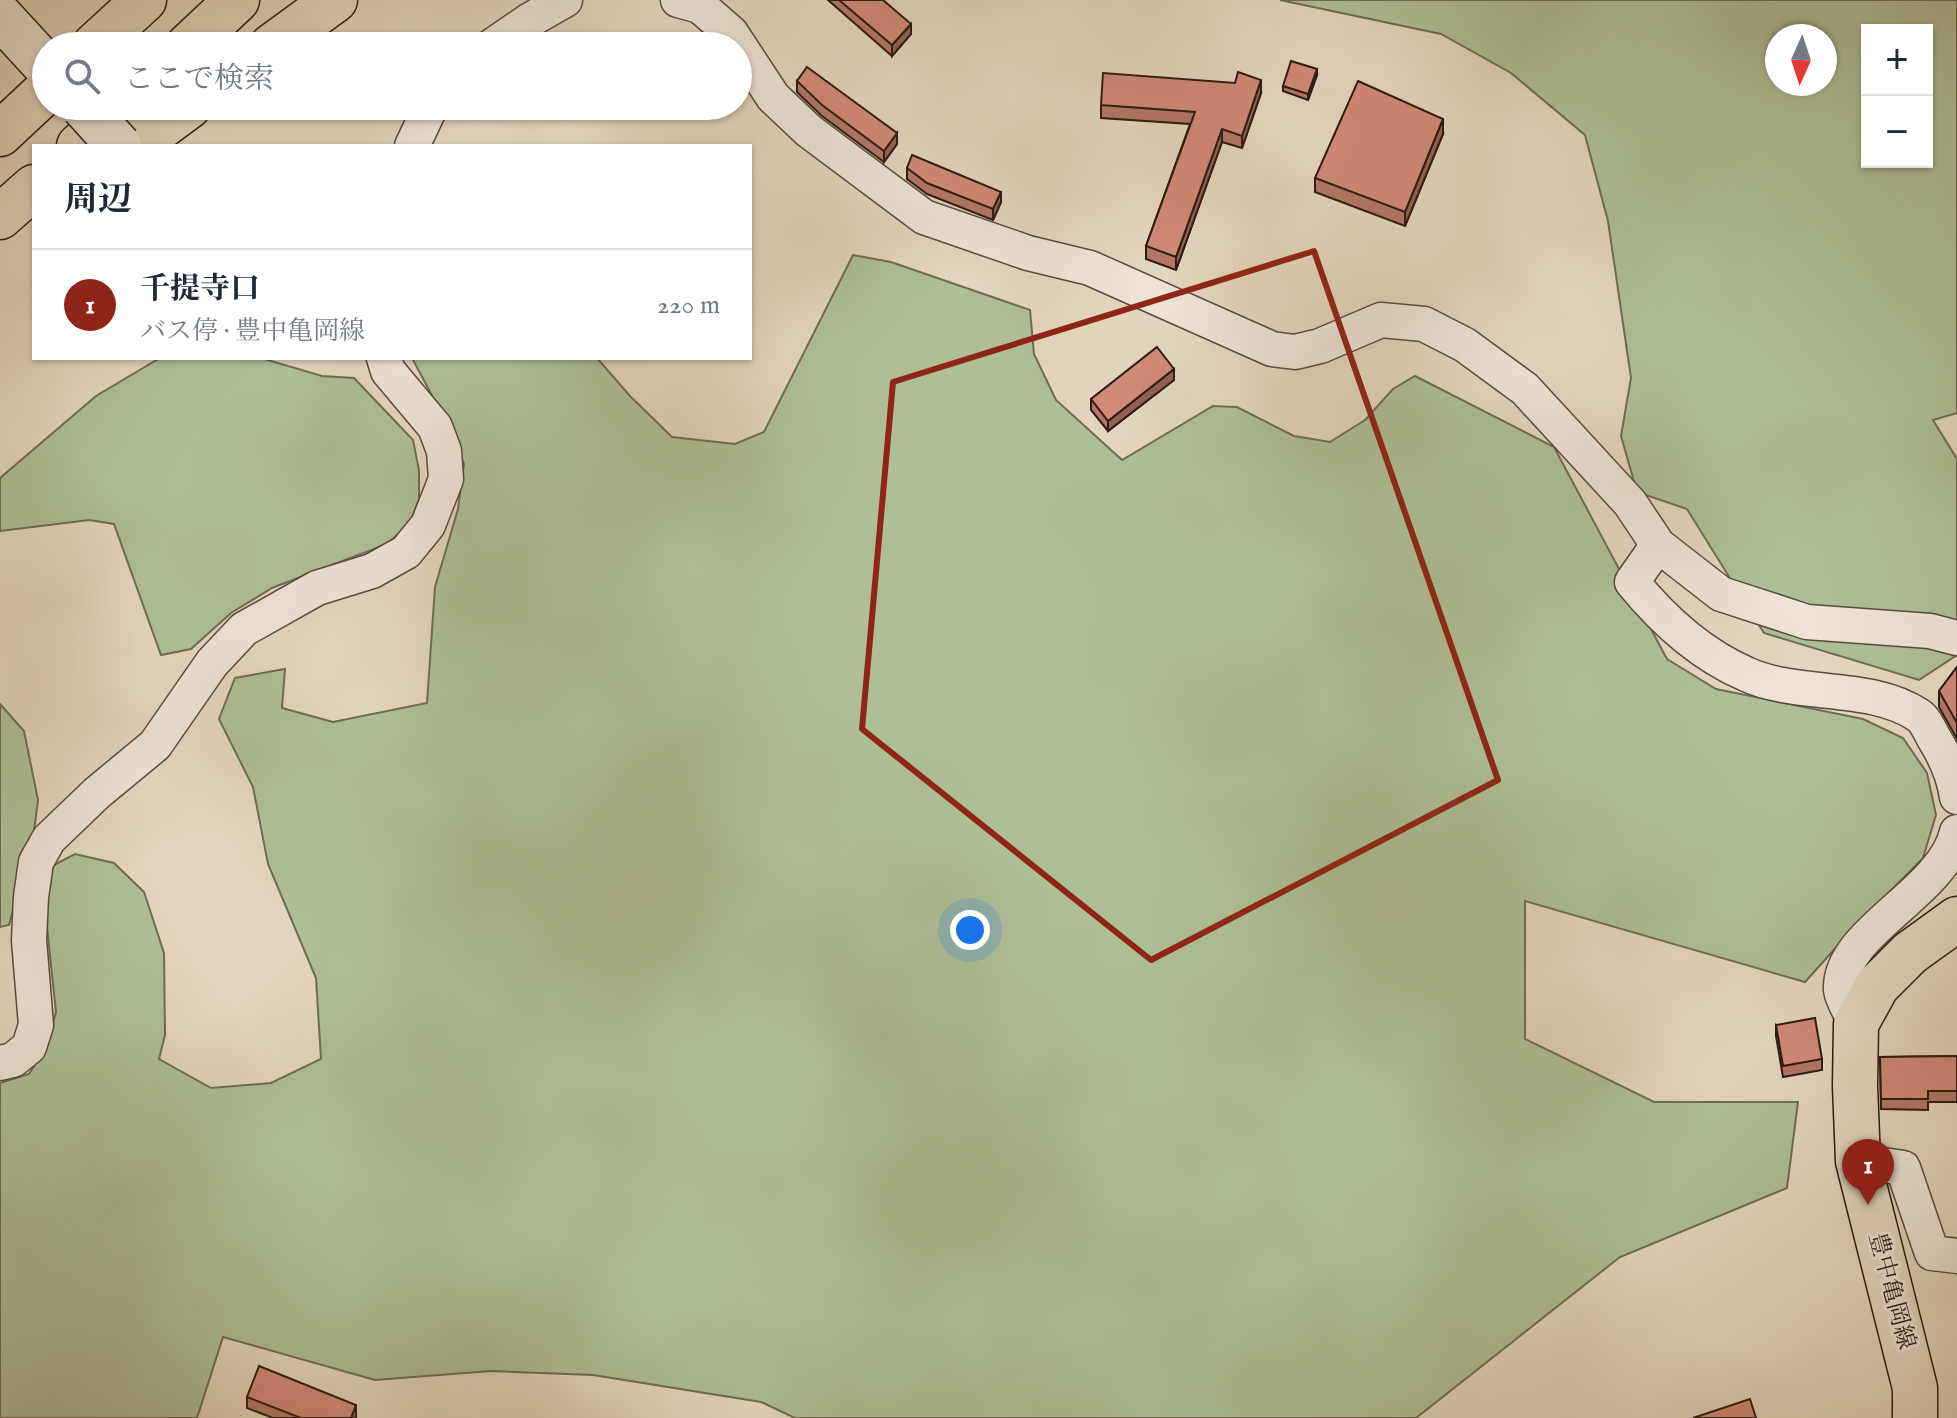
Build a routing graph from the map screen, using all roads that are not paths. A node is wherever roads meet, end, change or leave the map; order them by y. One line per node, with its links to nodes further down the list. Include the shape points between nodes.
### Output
1 (144, 0): 7 (main road)
2 (237, 0): 8 (main road)
3 (335, 0): 9 (main road)
4 (565, 0): 10 (street)
5 (695, 2): 11 (street)
6 (0, 16): 12 (street)
7 (109, 32)
8 (203, 32)
9 (291, 32)
10 (512, 32)
11 (730, 32)
12 (32, 51)
13 (752, 65): 29 (street, via 773,97 809,131 924,217 1090,268 1272,349 1295,352 1320,346 1381,320 1424,324 1465,345 1525,389 1630,503)
14 (32, 104): 19 (main road)
15 (96, 120): 21 (street, bridge)
16 (108, 120): 20 (main road)
17 (170, 120): 22 (main road)
18 (424, 120): 23 (street)
19 (0, 134)
20 (81, 144)
21 (117, 144)
22 (138, 144)
23 (413, 144)
24 (32, 189): 25 (main road)
25 (0, 217)
26 (32, 226): 27 (main road)
27 (0, 250)
28 (385, 360): 35 (street, via 435,427 444,451 446,479 428,525 406,552 372,571 317,588 244,629 212,663 155,745 49,839 36,862 31,897 36,1025 29,1047)
29 (1658, 545): 30 (street, via 1721,594 1807,622 1930,631); 31 (street, via 1632,582 1676,630 1748,675 1886,701 1921,716 1955,779)
30 (1957, 638)
31 (1957, 797)
32 (1957, 832): 34 (street, via 1929,882 1874,930 1845,964 1841,991)
33 (1957, 919): 34 (main road, 豊中亀岡線, via 1910,953 1877,986)
34 (1856, 1024): 36 (main road, 豊中亀岡線)
35 (0, 1063)
36 (1858, 1161): 37 (street, via 1903,1168 1932,1253); 38 (main road, 豊中亀岡線, via 1907,1350)
37 (1957, 1256)
38 (1915, 1418)

